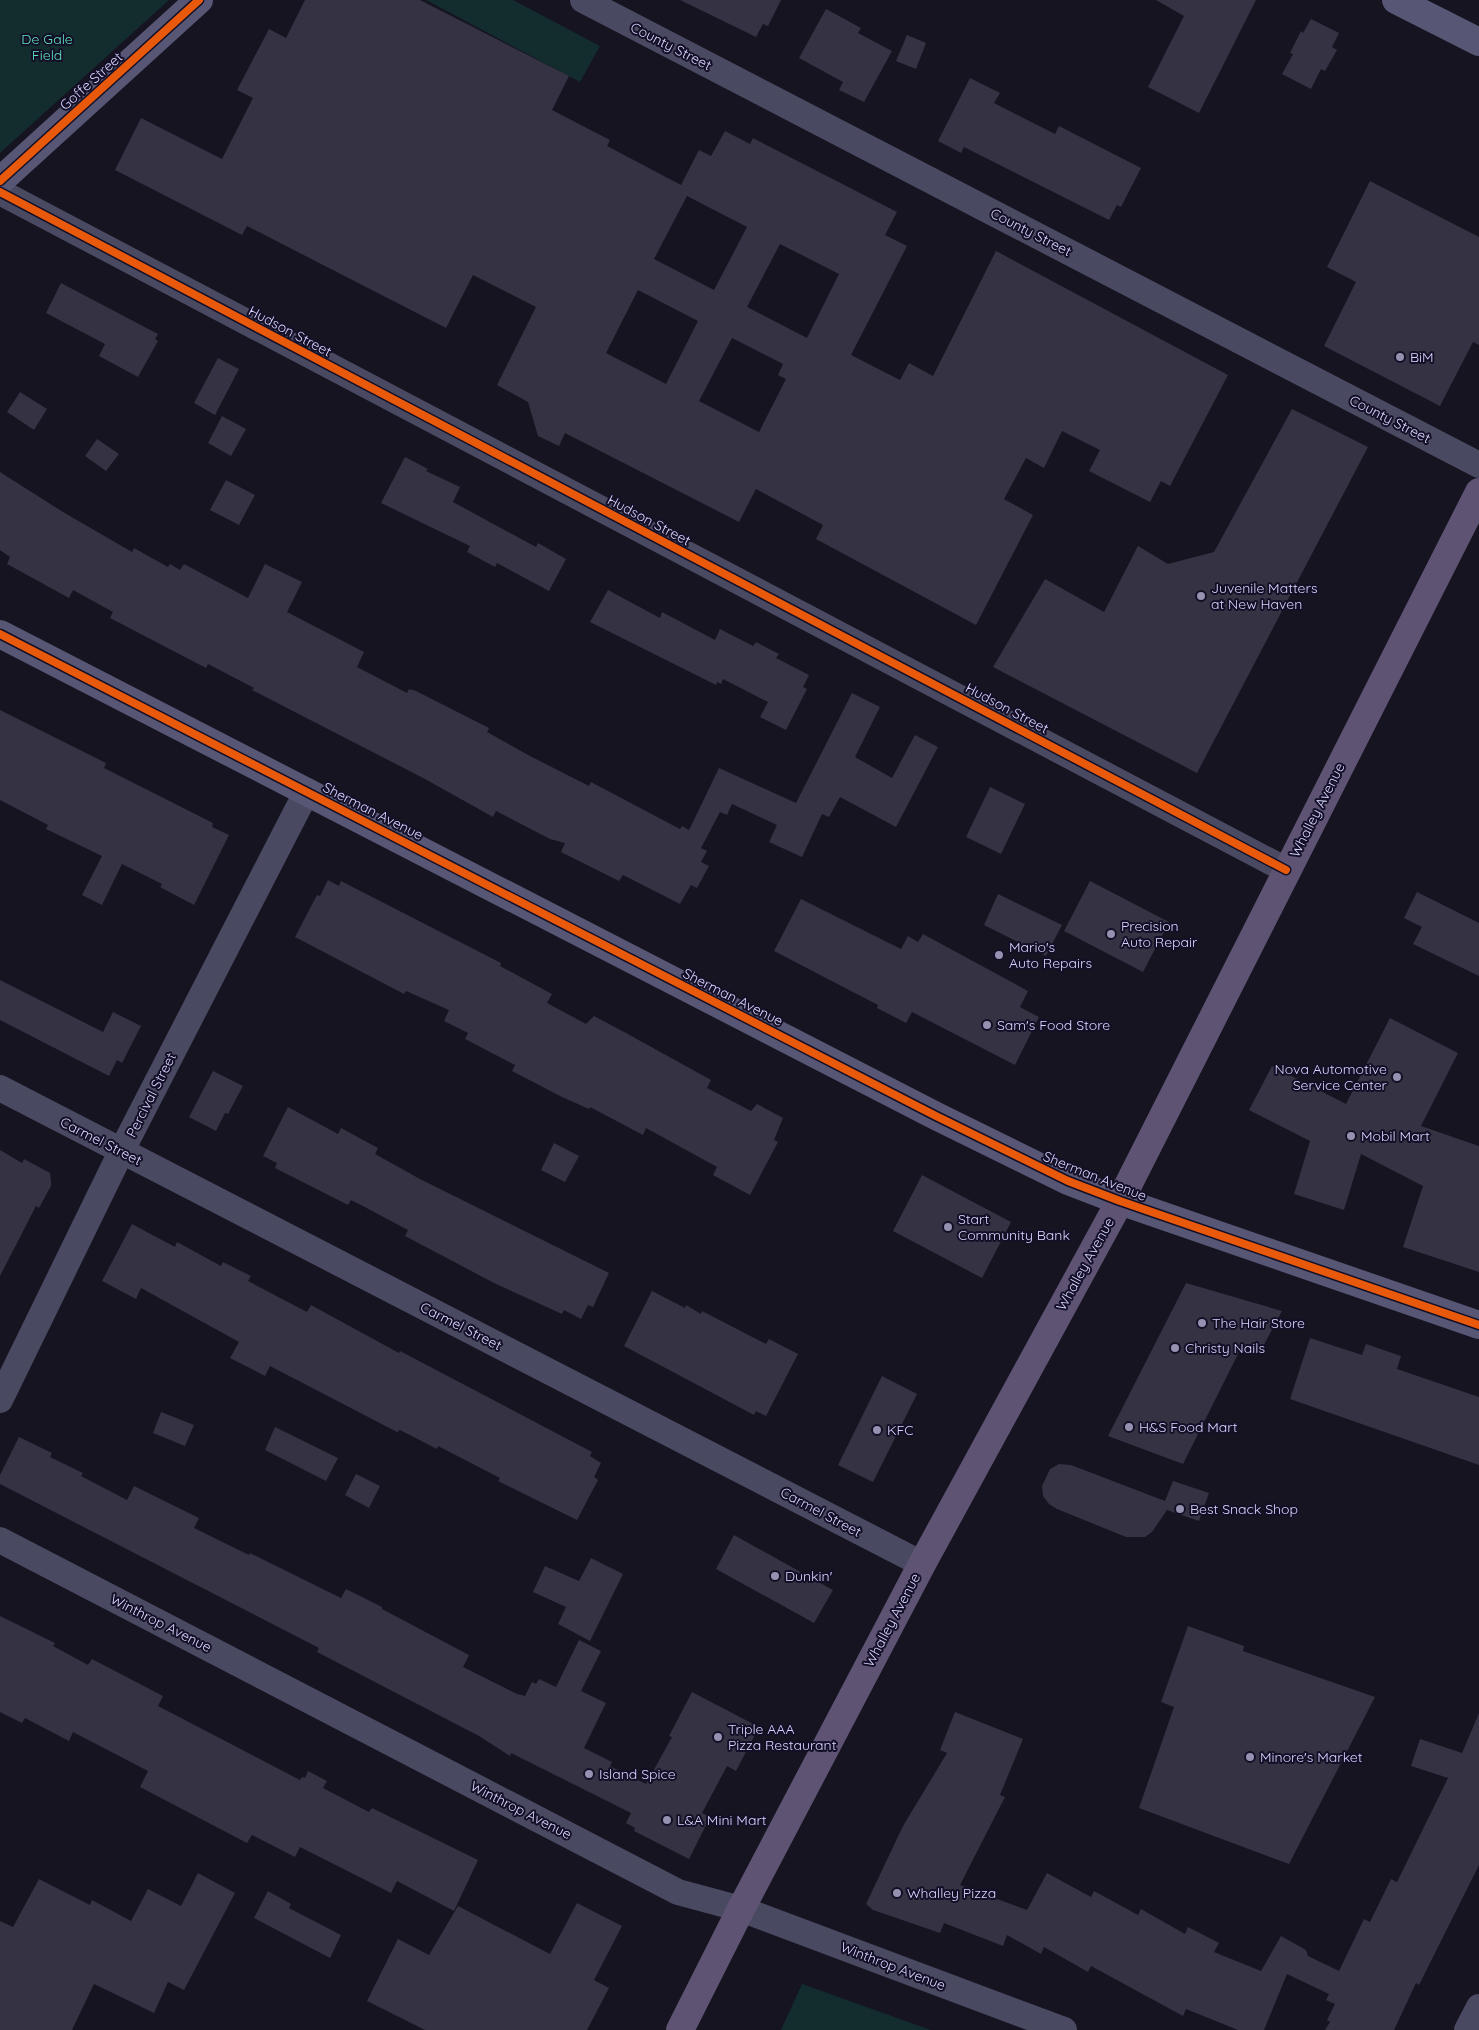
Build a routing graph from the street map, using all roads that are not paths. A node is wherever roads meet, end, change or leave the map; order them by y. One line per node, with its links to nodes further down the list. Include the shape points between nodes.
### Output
1 (199, 0): 5 (main road, Goffe Street)
2 (583, 0): 7 (street, County Street)
3 (1396, 0): 4 (main road)
4 (1479, 42)
5 (0, 180)
6 (0, 192): 11 (street, Hudson Street)
7 (1479, 465)
8 (1479, 492): 11 (main road, Whalley Avenue)
9 (0, 634): 10 (main road, Sherman Avenue)
10 (307, 791): 13 (street, Percival Street); 14 (main road, Sherman Avenue, via 1005,1150 1068,1181)
11 (1286, 870): 14 (main road, Whalley Avenue)
12 (0, 1088): 13 (street, Carmel Street)
13 (121, 1152): 16 (street, Percival Street); 18 (street, Carmel Street)
14 (1120, 1201): 15 (main road, Sherman Avenue); 18 (main road, Whalley Avenue)
15 (1479, 1325)
16 (0, 1400)
17 (0, 1540): 19 (street, Winthrop Avenue, via 678,1892)
18 (922, 1564): 19 (main road, Whalley Avenue)
19 (741, 1909): 21 (main road, Whalley Avenue); 22 (street, Winthrop Avenue)
20 (1479, 2007): 23 (street)
21 (680, 2030)
22 (1064, 2030)
23 (1467, 2030)

